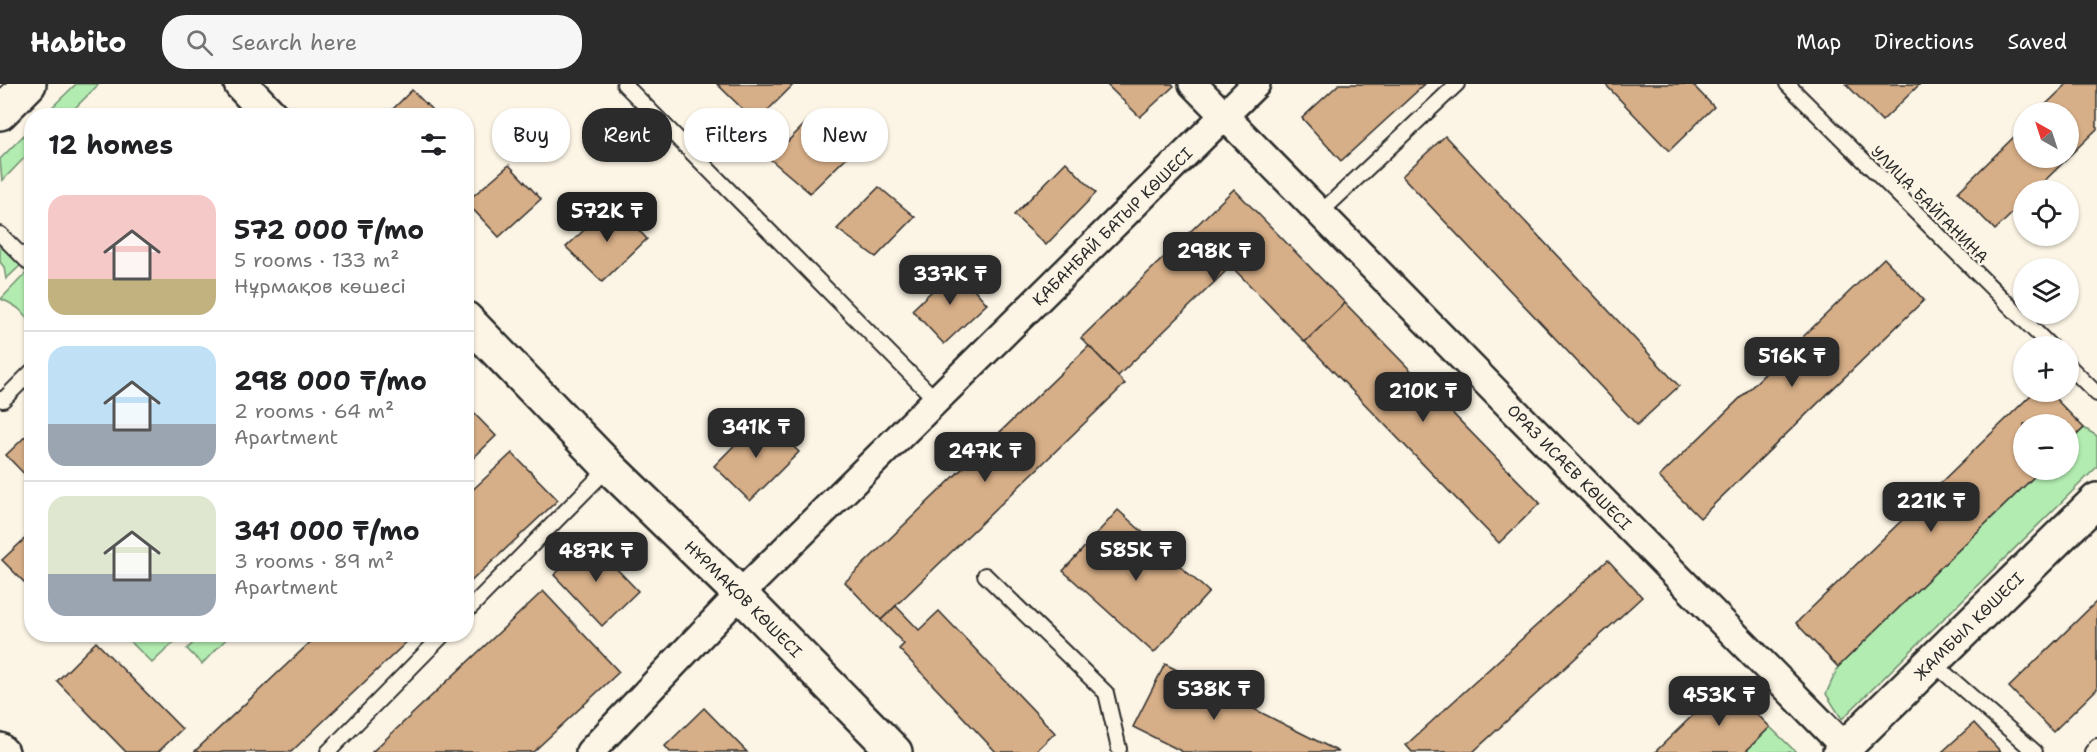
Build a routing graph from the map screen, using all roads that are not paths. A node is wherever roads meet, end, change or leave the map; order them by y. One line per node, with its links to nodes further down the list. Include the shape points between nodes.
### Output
1 (29, 84): 9 (street)
2 (241, 84): 8 (street)
3 (624, 84): 20 (lane)
4 (1193, 84): 10 (street, ОРАЗ ИСАЕВ КӨШЕСІ)
5 (1256, 84): 10 (street, ҚАБАНБАЙ БАТЫР КӨШЕСІ)
6 (1457, 84): 11 (lane)
7 (1787, 84): 15 (lane, УЛИЦА БАЙГАНИНА)
8 (264, 108)
9 (0, 113)
10 (1224, 116): 11 (street, ОРАЗ ИСАЕВ КӨШЕСІ); 20 (street, ҚАБАНБАЙ БАТЫР КӨШЕСІ)
11 (1320, 213): 30 (street, ОРАЗ ИСАЕВ КӨШЕСІ)
12 (0, 234): 13 (lane)
13 (24, 258)
14 (474, 327): 21 (street, НҰРМАҚОВ КӨШЕСІ)
15 (2040, 336)
16 (2079, 376): 18 (lane)
17 (24, 379): 19 (lane)
18 (2097, 394)
19 (0, 399)
20 (936, 400): 24 (street, ҚАБАНБАЙ БАТЫР КӨШЕСІ)
21 (609, 467): 24 (street, НҰРМАҚОВ КӨШЕСІ); 25 (lane)
22 (2097, 500): 27 (street, ЖАМБЫЛ КӨШЕСІ)
23 (985, 575): 32 (lane, via 1106,693)
24 (740, 594): 31 (street, ҚАБАНБАЙ БАТЫР КӨШЕСІ); 35 (street, НҰРМАҚОВ КӨШЕСІ)
25 (474, 604)
26 (436, 642): 34 (lane)
27 (1932, 662): 30 (street, ЖАМБЫЛ КӨШЕСІ); 36 (lane)
28 (2097, 746): 37 (lane)
29 (0, 747): 33 (street)
30 (1843, 749)
31 (592, 751)
32 (1121, 751)
33 (5, 752)
34 (328, 752)
35 (895, 752)
36 (2035, 752)
37 (2092, 752)

